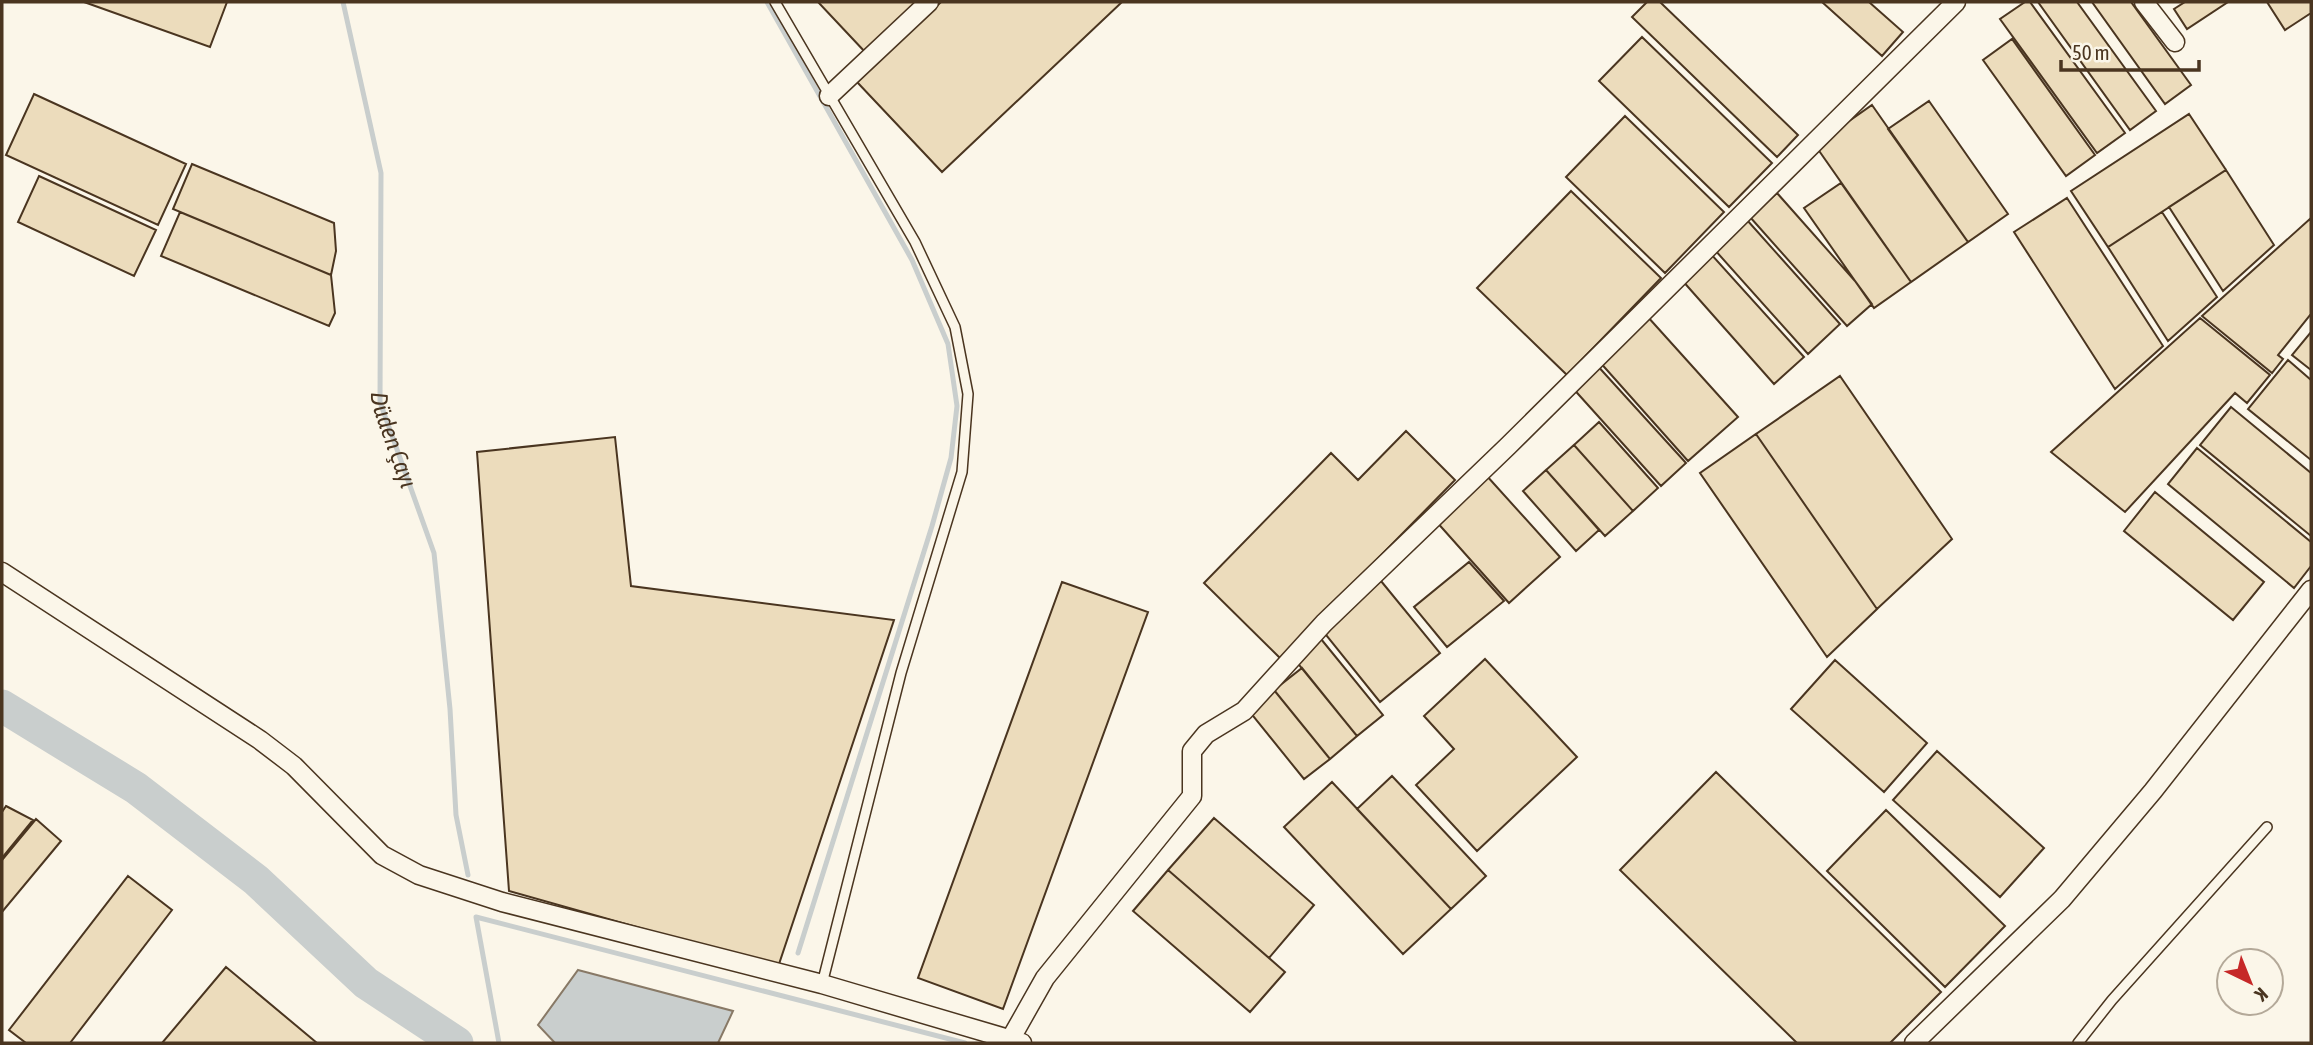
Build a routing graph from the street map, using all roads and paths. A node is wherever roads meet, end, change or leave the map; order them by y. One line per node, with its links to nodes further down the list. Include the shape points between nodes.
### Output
1 (775, 2): 6 (lane)
2 (929, 2): 6 (street)
3 (1956, 2): 11 (street, via 1324,623 1244,712 1206,734 1192,751 1192,796 1045,978)
4 (2144, 2): 5 (street)
5 (2175, 42)
6 (829, 96): 10 (lane, via 915,242 955,327 968,394 962,472 901,673)
7 (2, 572): 10 (street, via 260,740 294,766 382,855 419,874 502,902)
8 (2311, 590): 12 (street, via 2062,899)
9 (2267, 827): 13 (lane)
10 (822, 984): 11 (street)
11 (1016, 1042)
12 (1914, 1043)
13 (2078, 1043)

